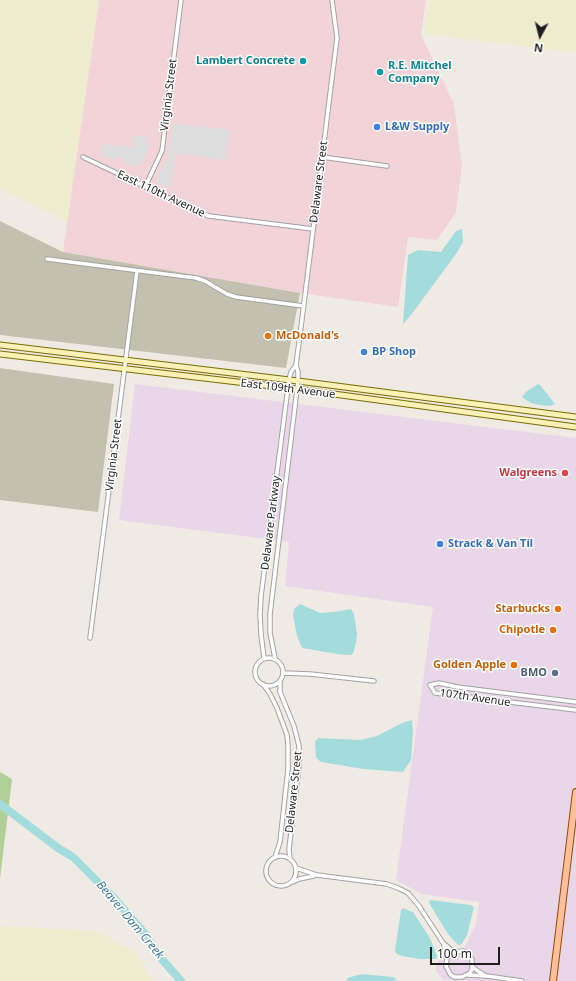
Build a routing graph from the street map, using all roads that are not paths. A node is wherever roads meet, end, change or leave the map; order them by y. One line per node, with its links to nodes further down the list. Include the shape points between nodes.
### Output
1 (181, 0): 6 (street, Virginia Street, via 162,151)
2 (332, 0): 4 (street, Delaware Street, via 337,38)
3 (83, 157): 6 (street, East 110th Avenue)
4 (322, 157): 5 (street); 7 (street, Delaware Street)
5 (388, 166)
6 (145, 187): 7 (street, East 110th Avenue, via 209,216)
7 (313, 229): 10 (street, Delaware Street)
8 (47, 259): 9 (street)
9 (137, 271): 10 (street, via 196,278 236,297); 13 (street, Virginia Street)
10 (303, 306): 14 (street, Delaware Street)
11 (0, 345): 13 (main road, East 109th Avenue)
12 (0, 354): 15 (main road, East 109th Avenue)
13 (126, 360): 15 (street, Virginia Street); 16 (main road, East 109th Avenue)
14 (296, 365): 16 (street, Delaware Street); 17 (street, Delaware Street)
15 (125, 370): 18 (main road, East 109th Avenue); 22 (street, Virginia Street)
16 (289, 380): 17 (main road, East 109th Avenue); 18 (street, Delaware Street)
17 (298, 381): 19 (street, Delaware Street); 20 (main road, East 109th Avenue)
18 (288, 388): 19 (main road, East 109th Avenue); 23 (street, Delaware Parkway, via 261,596 260,634)
19 (297, 389): 21 (main road, East 109th Avenue); 24 (street, Delaware Parkway, via 270,614)
20 (576, 417)
21 (576, 427)
22 (90, 638)
23 (264, 658): 24 (street); 28 (street, via 255,669 256,678)
24 (274, 658): 25 (street, via 282,664)
25 (283, 673): 26 (street); 27 (street)
26 (280, 681): 28 (street, via 272,686); 33 (street, Delaware Street, via 280,692 299,746)
27 (374, 681)
28 (263, 684): 32 (street, Delaware Street, via 277,708 288,745 280,842)
29 (576, 702): 30 (street, 107th Avenue, via 439,683 430,685 435,693)
30 (576, 710)
31 (576, 792): 44 (main road)
32 (275, 857): 33 (street); 36 (street, via 266,869 267,879 279,887)
33 (290, 859): 34 (street)
34 (296, 868): 35 (street); 36 (street, via 297,873)
35 (317, 875): 36 (street); 37 (street, via 387,884 408,893)
36 (293, 882)
37 (443, 943): 38 (street); 39 (street)
38 (454, 952): 39 (street); 40 (street, via 467,953 472,960)
39 (447, 958): 41 (street, via 446,966 450,974 458,978)
40 (472, 966): 41 (street); 42 (street)
41 (466, 976): 42 (street)
42 (487, 976): 43 (street)
43 (522, 981)
44 (553, 981)

